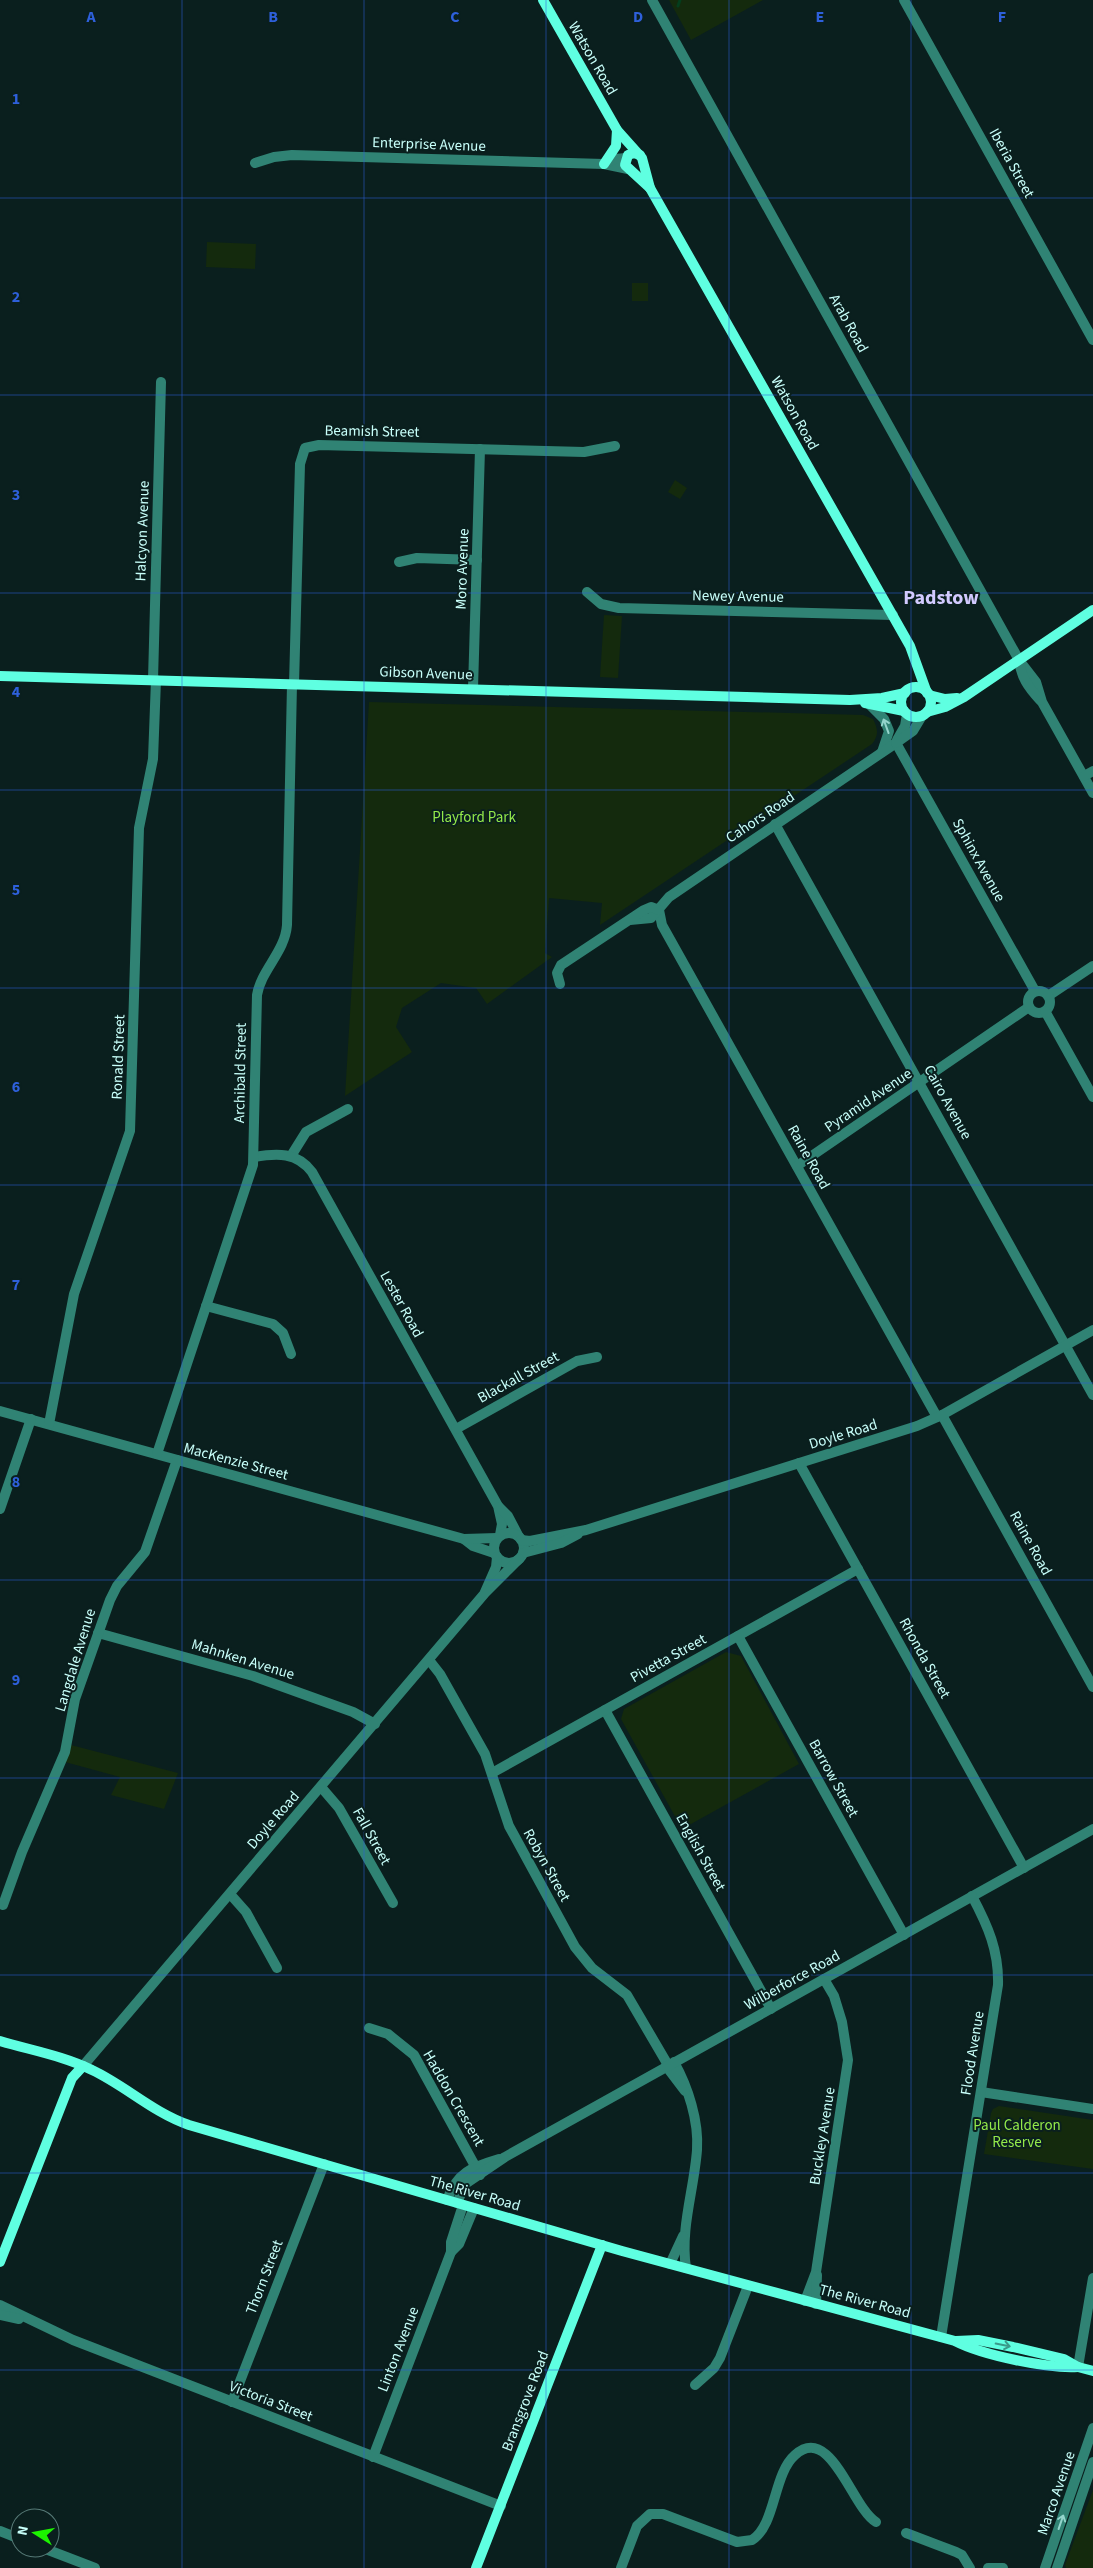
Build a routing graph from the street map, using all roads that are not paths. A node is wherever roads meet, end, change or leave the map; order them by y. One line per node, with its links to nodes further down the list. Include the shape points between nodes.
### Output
1 (543, 0): 4 (main road, Watson Road)
2 (652, 0): 21 (street, Arab Road)
3 (904, 0): 11 (street, Iberia Street)
4 (617, 130): 5 (main road, Watson Road); 6 (main road, Watson Road); 8 (main road, via 616,146)
5 (626, 157): 6 (main road, via 634,153); 8 (street, Enterprise Avenue); 9 (main road, via 625,165)
6 (641, 158): 9 (main road, via 639,170); 10 (main road, Watson Road)
7 (255, 163): 8 (street, Enterprise Avenue, via 292,155)
8 (604, 164): 9 (street, Enterprise Avenue)
9 (629, 170): 10 (main road, Watson Road)
10 (650, 188): 19 (main road, Watson Road)
11 (1093, 340)
12 (161, 382): 23 (street, Halcyon Avenue)
13 (615, 446): 14 (street, Beamish Street, via 584,452)
14 (480, 449): 15 (street, Moro Avenue); 24 (street, Beamish Street, via 319,445 305,448 300,464)
15 (477, 560): 16 (street, via 416,558); 25 (street, Moro Avenue)
16 (399, 562)
17 (587, 592): 19 (street, Newey Avenue, via 601,604 619,608)
18 (1093, 610): 21 (main road)
19 (893, 615): 20 (main road, Watson Road)
20 (914, 653): 26 (main road, Watson Road, via 915,676); 27 (main road, Watson Road)
21 (1019, 660): 28 (main road); 35 (street, Arab Road, via 1036,682 1042,702)
22 (0, 676): 23 (main road, Gibson Avenue)
23 (154, 680): 24 (main road, Gibson Avenue); 60 (street, Ronald Street, via 153,758 139,828 130,1130 74,1294)
24 (293, 684): 25 (main road, Gibson Avenue); 49 (street, Archibald Street, via 287,925 284,940 257,995)
25 (473, 689): 29 (main road, Gibson Avenue)
26 (908, 691): 27 (main road, via 921,688); 29 (main road, Gibson Avenue, via 882,698); 31 (main road, via 901,702)
27 (928, 694): 28 (main road, via 945,699); 32 (main road, via 931,705)
28 (964, 697): 32 (main road)
29 (850, 700): 30 (main road, Gibson Avenue)
30 (869, 704): 31 (main road, Gibson Avenue); 34 (street, one-way to 30, via 889,731 884,719)
31 (905, 712): 32 (main road, via 916,717); 33 (street, via 905,726)
32 (924, 714): 33 (street, Cahors Road, via 913,731)
33 (896, 743): 34 (street, Cahors Road); 41 (street, Sphinx Avenue)
34 (882, 752): 37 (street, Cahors Road)
35 (1088, 774): 36 (street, Arab Road)
36 (1093, 793)
37 (775, 824): 38 (street, Cahors Road, via 669,897); 45 (street, Cairo Avenue)
38 (659, 910): 40 (street, via 651,907 561,965 557,973); 50 (street, Raine Road, via 662,925)
39 (1093, 966): 42 (street)
40 (560, 984)
41 (1035, 991): 42 (street, via 1042,991); 43 (street, via 1029,996)
42 (1048, 996): 44 (street, via 1050,1002)
43 (1029, 1007): 44 (street, via 1034,1012); 45 (street, Pyramid Avenue)
44 (1045, 1011): 46 (street)
45 (920, 1083): 50 (street, Pyramid Avenue); 53 (street, Cairo Avenue)
46 (1093, 1097)
47 (348, 1109): 48 (street, via 306,1132)
48 (291, 1156): 49 (street); 61 (street, Lester Road, via 304,1164 315,1178)
49 (254, 1157): 51 (street, Archibald Street)
50 (797, 1166): 58 (street, Raine Road)
51 (206, 1306): 54 (street, via 273,1324 283,1333); 62 (street, Archibald Street)
52 (1093, 1330): 53 (street, Doyle Road)
53 (1065, 1345): 56 (street, Cairo Avenue); 58 (street, Doyle Road)
54 (291, 1354)
55 (597, 1357): 61 (street, Blackall Street, via 577,1361)
56 (1093, 1395)
57 (0, 1411): 59 (street, MacKenzie Street)
58 (939, 1416): 64 (street, Doyle Road); 78 (street, Raine Road)
59 (31, 1420): 60 (street, MacKenzie Street); 66 (street)
60 (49, 1424): 62 (street, MacKenzie Street)
61 (456, 1430): 65 (street, Lester Road)
62 (157, 1454): 63 (street, MacKenzie Street)
63 (177, 1460): 70 (street, MacKenzie Street); 75 (street, Langdale Avenue, via 144,1552 113,1592)
64 (799, 1463): 67 (street, Doyle Road); 73 (street, Rhonda Street)
65 (498, 1506): 68 (street, Lester Road, via 502,1524); 69 (street, Lester Road, via 508,1516)
66 (0, 1509)
67 (586, 1530): 69 (street, Doyle Road, via 530,1541); 72 (street, Doyle Road, via 561,1543)
68 (499, 1536): 69 (street, via 510,1533); 70 (street, MacKenzie Street); 71 (street, via 494,1546)
69 (520, 1538): 72 (street)
70 (464, 1539): 71 (street, MacKenzie Street)
71 (496, 1555): 72 (street, via 508,1563); 74 (street, Doyle Road, via 496,1567)
72 (521, 1556): 74 (street, Doyle Road)
73 (858, 1569): 76 (street, Pivetta Street); 84 (street, Rhonda Street)
74 (485, 1593): 77 (street, Doyle Road)
75 (98, 1633): 80 (street, Mahnken Avenue, via 259,1678 353,1712); 88 (street, Langdale Avenue, via 75,1699 65,1752)
76 (738, 1636): 79 (street, Pivetta Street); 89 (street, Barrow Street)
77 (429, 1660): 80 (street, Doyle Road); 81 (street, Robyn Street, via 440,1674)
78 (1093, 1687)
79 (605, 1710): 81 (street, Pivetta Street); 92 (street, English Street)
80 (375, 1724): 82 (street, Doyle Road)
81 (492, 1773): 95 (street, Robyn Street, via 508,1826 575,1947 592,1968 627,1996)
82 (321, 1787): 85 (street, Doyle Road); 87 (street, Fall Street, via 339,1808)
83 (1093, 1829): 84 (street, Wilberforce Road)
84 (1024, 1868): 86 (street, Wilberforce Road)
85 (230, 1894): 90 (street, via 246,1912); 96 (street, Doyle Road)
86 (972, 1896): 89 (street, Wilberforce Road); 97 (street, Flood Avenue, via 992,1937 998,1973)
87 (393, 1903)
88 (3, 1905)
89 (904, 1934): 91 (street, Wilberforce Road)
90 (277, 1968)
91 (821, 1980): 92 (street, Wilberforce Road); 109 (street, Buckley Avenue, via 828,1999 836,2006 845,2033 848,2060)
92 (771, 2008): 95 (street, Wilberforce Road)
93 (370, 2028): 100 (street, Haddon Crescent, via 388,2034 414,2055)
94 (0, 2041): 96 (main road, The River Road)
95 (669, 2065): 100 (street, Wilberforce Road); 103 (street, Robyn Street, via 685,2092 697,2140)
96 (83, 2066): 99 (main road, The River Road, via 171,2118); 106 (main road, via 72,2078)
97 (982, 2092): 98 (street); 117 (street, Flood Avenue)
98 (1093, 2109)
99 (324, 2164): 101 (main road, The River Road); 121 (street, Thorn Street)
100 (478, 2171): 101 (street, Wilberforce Road, via 457,2178)
101 (456, 2203): 102 (main road, The River Road); 105 (street, Linton Avenue)
102 (474, 2208): 104 (main road, The River Road); 105 (street, Linton Avenue, via 459,2244)
103 (685, 2233): 107 (street); 108 (street)
104 (602, 2245): 107 (main road, The River Road); 125 (main road, Bransgrove Road)
105 (451, 2252): 123 (street, Linton Avenue)
106 (0, 2262)
107 (670, 2264): 108 (main road, The River Road)
108 (686, 2268): 111 (main road, The River Road)
109 (816, 2272): 112 (street, Buckley Avenue); 113 (street, Buckley Avenue)
110 (1093, 2278): 118 (street)
111 (748, 2286): 112 (main road, The River Road); 120 (street, via 720,2358)
112 (805, 2301): 113 (main road, The River Road)
113 (816, 2304): 117 (main road, The River Road)
114 (0, 2306): 116 (street, Victoria Street)
115 (0, 2315): 116 (street, Victoria Street)
116 (32, 2322): 121 (street, Victoria Street)
117 (941, 2337): 118 (main road, The River Road, via 1013,2347 1064,2359)
118 (1078, 2367): 119 (main road, The River Road)
119 (1093, 2371)
120 (695, 2385)
121 (232, 2402): 123 (street, Victoria Street)
122 (1093, 2428): 135 (street, Marco Avenue, one-way to 122)
123 (373, 2457): 125 (street, Victoria Street)
124 (1093, 2462): 136 (street, Marco Avenue)
125 (501, 2506): 130 (main road, Bransgrove Road)
126 (876, 2522): 131 (street, via 866,2515 829,2456 817,2449 806,2449 788,2462 762,2530 752,2540 737,2542 663,2514 650,2514 637,2526)
127 (906, 2534): 132 (street, via 962,2555)
128 (60, 2555): 129 (street)
129 (95, 2568)
130 (476, 2568)
131 (621, 2568)
132 (970, 2568)
133 (988, 2568): 134 (street)
134 (1003, 2568)
135 (1045, 2568)
136 (1056, 2568)

